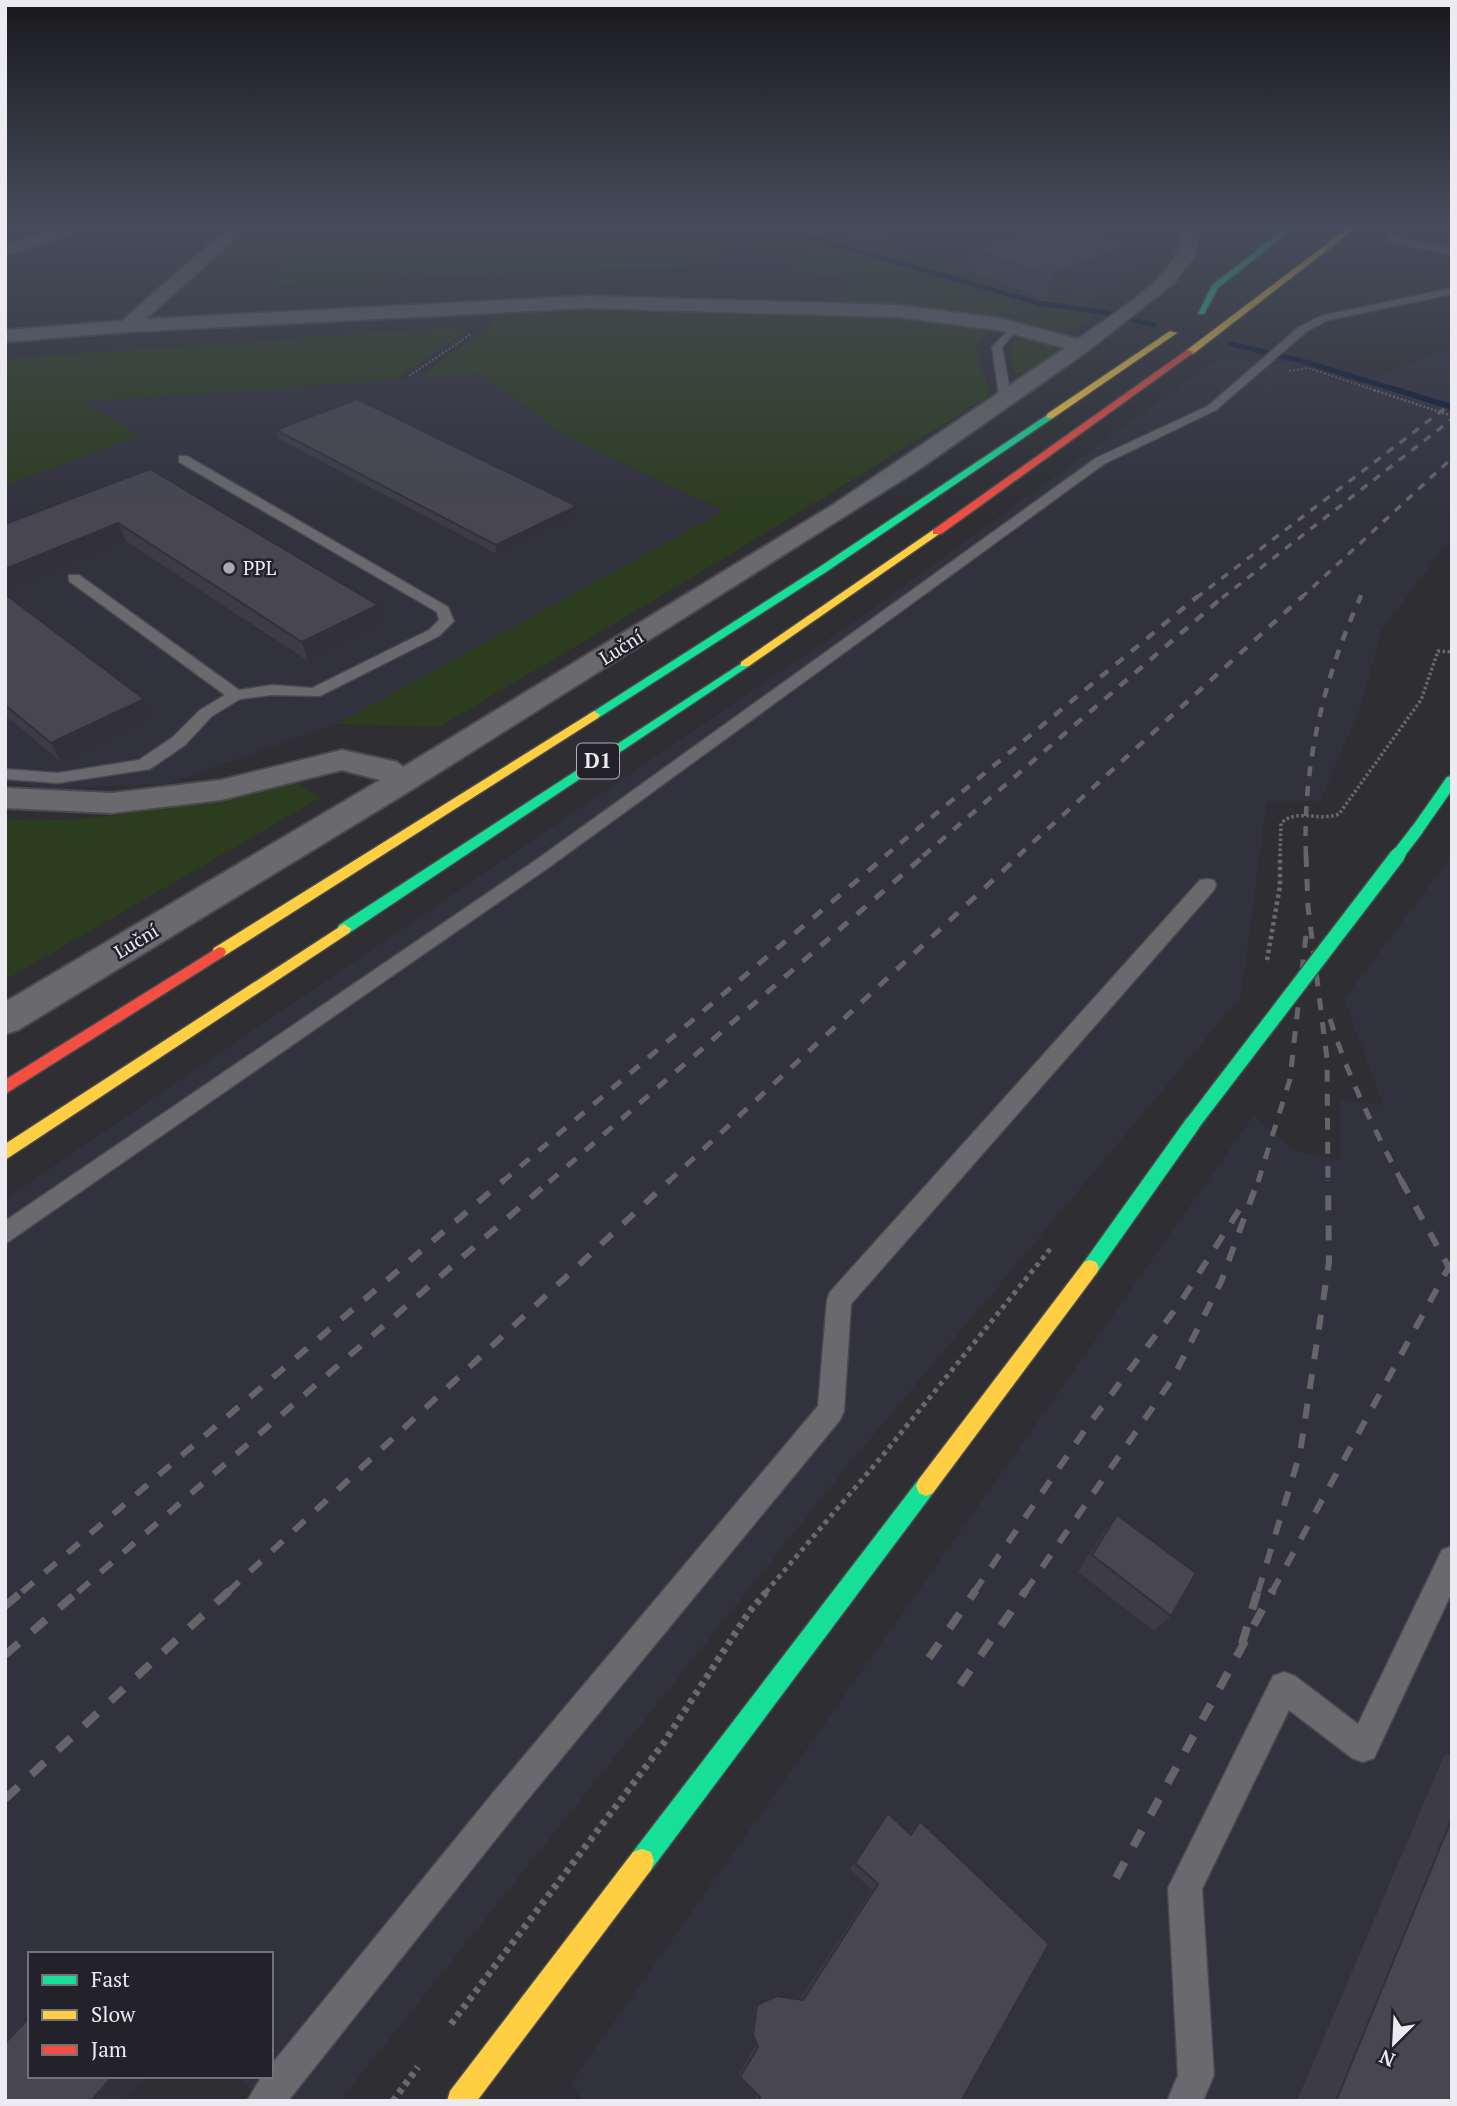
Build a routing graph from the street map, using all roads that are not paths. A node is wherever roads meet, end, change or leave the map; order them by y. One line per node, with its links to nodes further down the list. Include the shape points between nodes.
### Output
1 (140, 325): 7 (street)
2 (999, 325): 8 (street)
3 (1109, 325): 10 (street, Luční)
4 (1183, 325): 21 (main road, D1, via 811,578)
5 (1226, 325): 22 (main road, D1, via 828,609)
6 (1310, 325): 23 (lane, via 1212,408 1100,461 1059,489 542,864)
7 (127, 326): 9 (street)
8 (1014, 328): 10 (street); 11 (lane, via 997,347)
9 (5, 336)
10 (1091, 339): 11 (street, Luční)
11 (1006, 401): 17 (street, Luční, via 768,556)
12 (183, 459): 14 (lane, via 443,610 447,621 434,633 314,693 272,690)
13 (74, 578): 14 (lane)
14 (236, 695): 15 (lane, via 206,713 179,741 144,765 58,778)
15 (5, 774)
16 (1452, 780): 26 (main road, bridge, via 1193,1123 1044,1330)
17 (402, 782): 18 (street, via 386,769 342,760 221,790 112,803); 20 (street, Luční)
18 (5, 798)
19 (1208, 885): 25 (lane, via 839,1300 831,1411 508,1799)
20 (5, 1020)
21 (5, 1088)
22 (5, 1153)
23 (5, 1234)
24 (1452, 1560): 27 (lane, via 1363,1747 1284,1687 1272,1710 1185,1888 1196,2075)
25 (265, 2101)
26 (460, 2101)
27 (1185, 2101)

